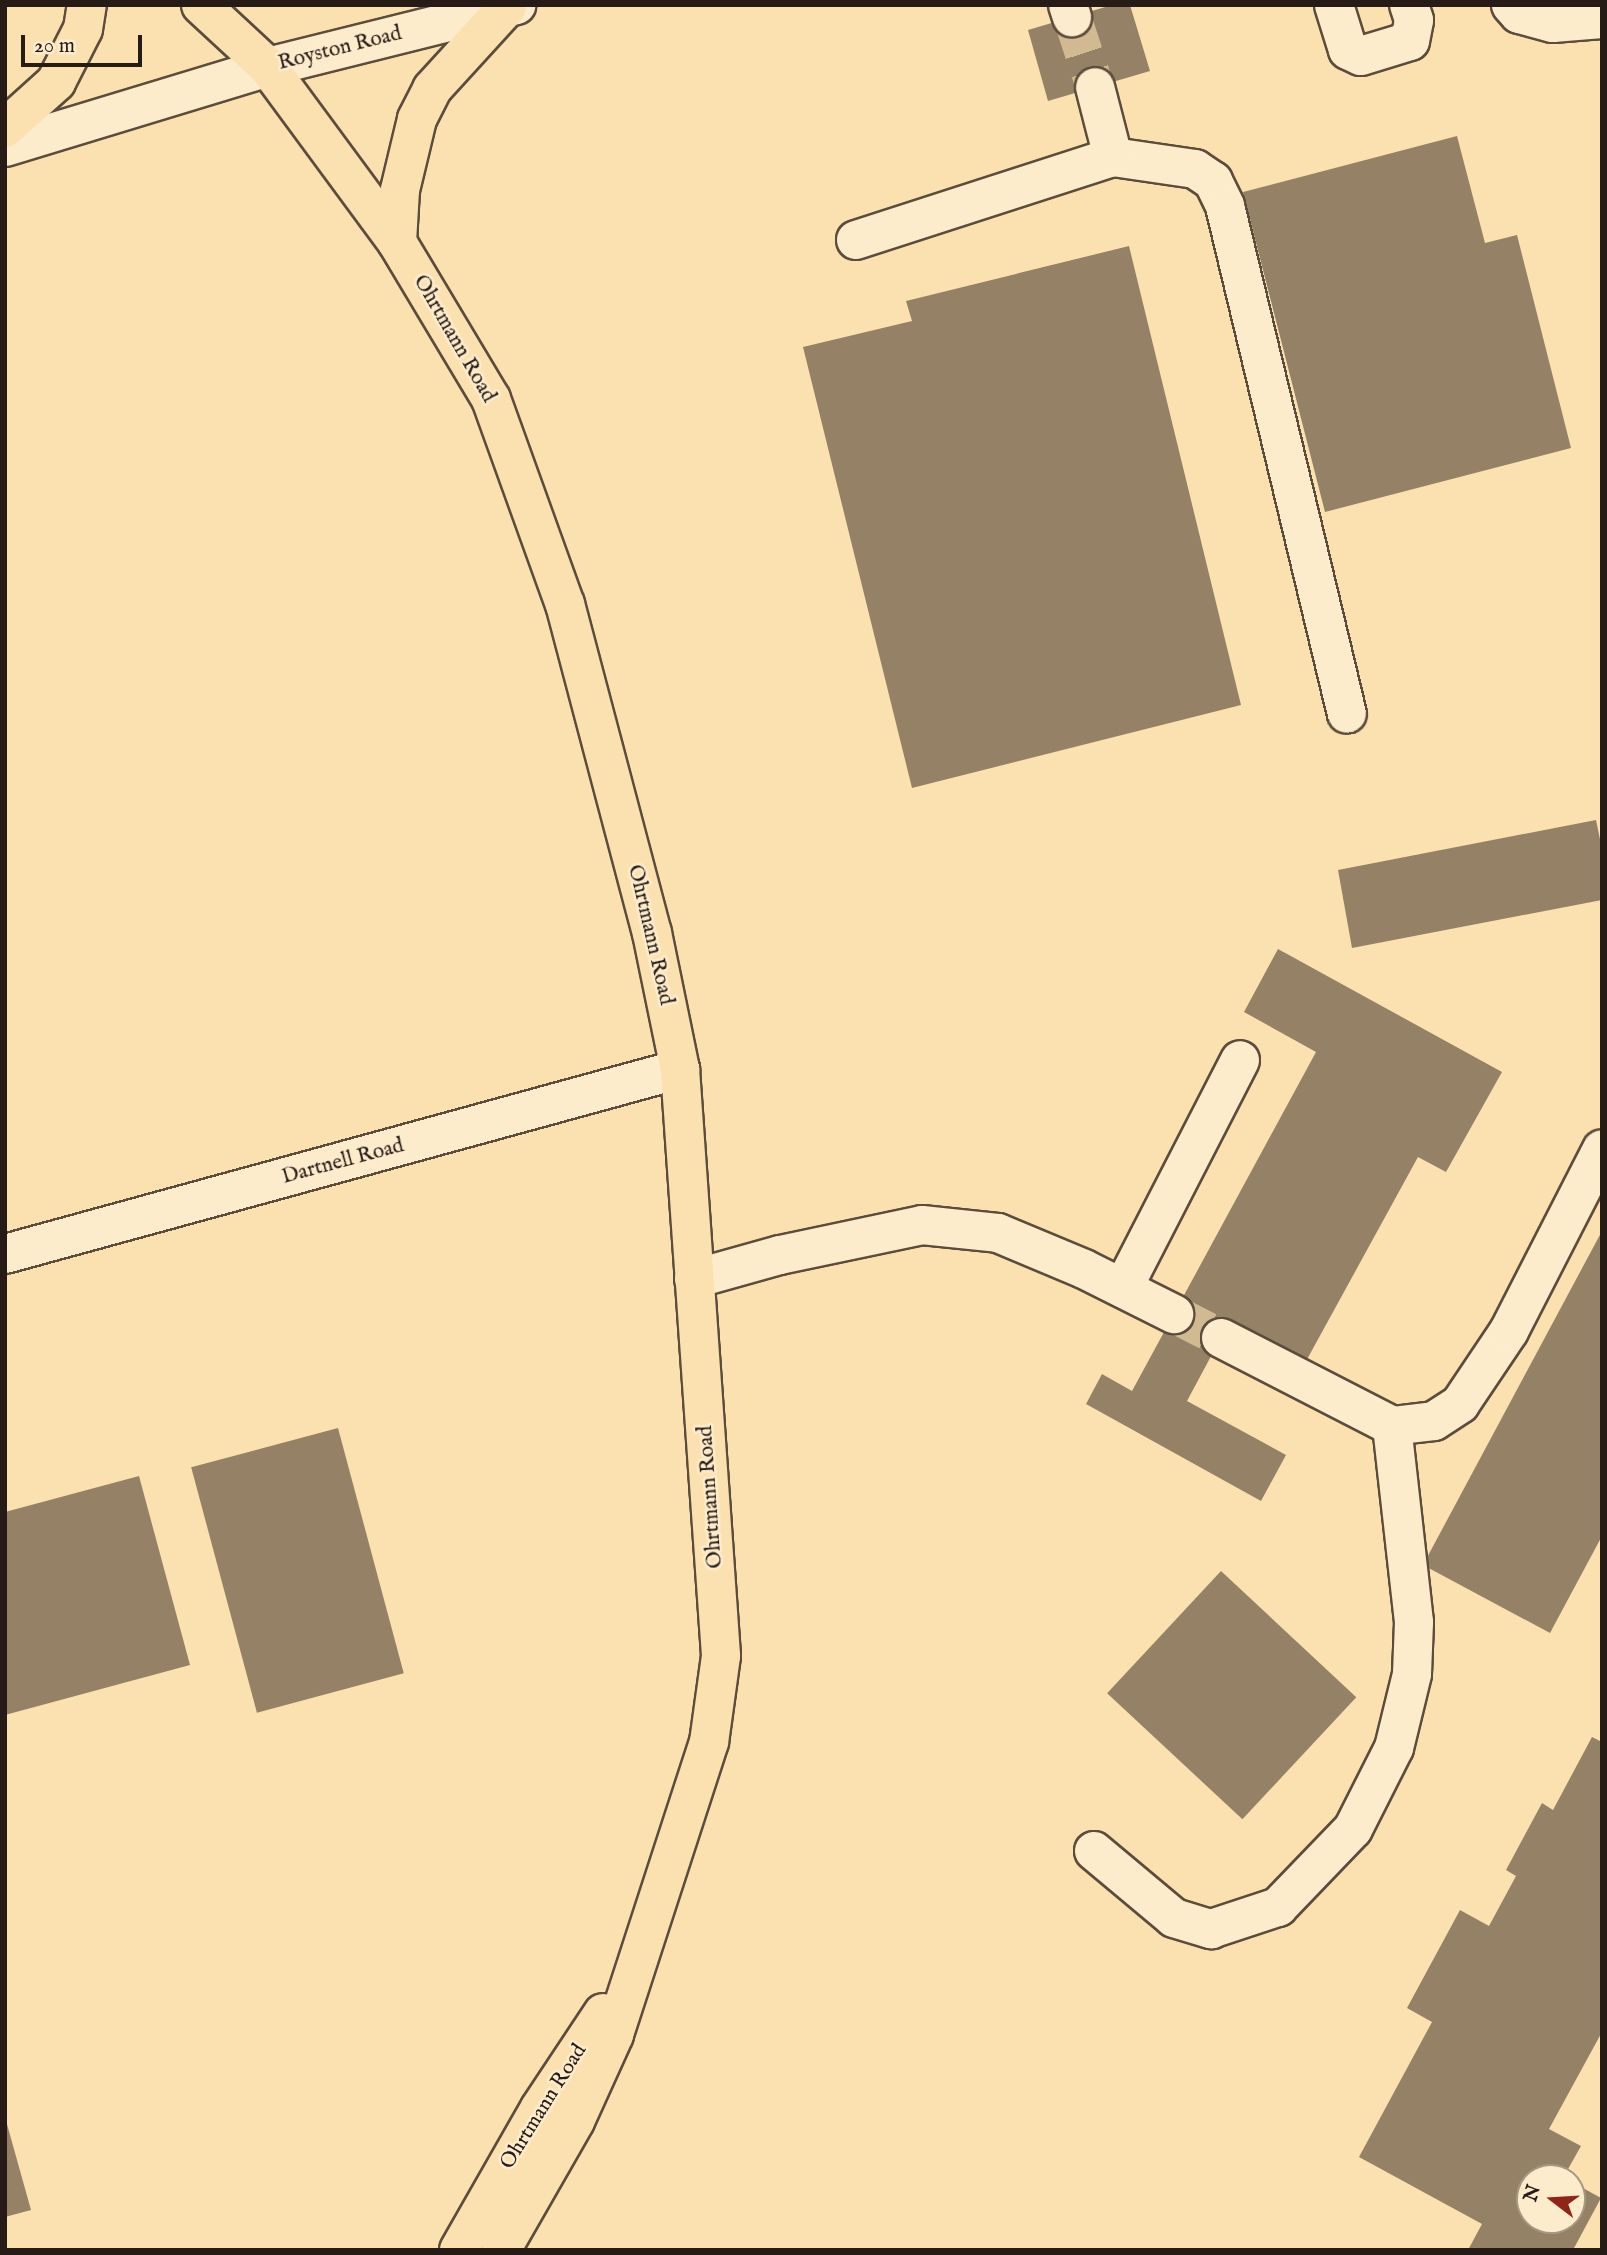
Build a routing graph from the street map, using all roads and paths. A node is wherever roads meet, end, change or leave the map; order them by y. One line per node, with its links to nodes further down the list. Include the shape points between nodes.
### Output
1 (87, 5): 10 (main road, via 83,29 57,82)
2 (201, 5): 8 (main road, Ohrtmann Road)
3 (1334, 5): 4 (street, via 1348,50 1361,56 1410,41 1414,20)
4 (1409, 5)
5 (1511, 5): 7 (street, via 1519,14 1553,23)
6 (512, 6): 8 (street, Royston Road); 14 (main road, via 432,89 417,119 400,190)
7 (1602, 19)
8 (268, 67): 11 (street, Royston Road); 14 (main road, Ohrtmann Road)
9 (1095, 88): 12 (street)
10 (5, 128)
11 (5, 147)
12 (1113, 157): 13 (street); 15 (street, via 1195,169 1213,181 1225,205)
13 (856, 240)
14 (397, 242): 17 (main road, Ohrtmann Road, via 491,399 565,604 652,933)
15 (1347, 714)
16 (1241, 1060): 21 (street)
17 (680, 1069): 19 (street, Dartnell Road); 20 (main road, Ohrtmann Road)
18 (1602, 1149): 24 (street, via 1509,1331 1460,1404 1434,1421)
19 (5, 1254)
20 (694, 1279): 21 (street, via 922,1224 998,1233); 26 (main road, Ohrtmann Road, via 721,1656 709,1742)
21 (1123, 1288): 22 (street)
22 (1174, 1314)
23 (1221, 1338): 24 (street)
24 (1392, 1426): 25 (street, via 1415,1622 1412,1674 1394,1748 1353,1829 1278,1907 1212,1929 1174,1918)
25 (1094, 1851)
26 (634, 1967): 27 (main road, Ohrtmann Road, via 540,2108); 28 (main road, Ohrtmann Road, via 614,2035 575,2121)
27 (459, 2250)
28 (501, 2250)

